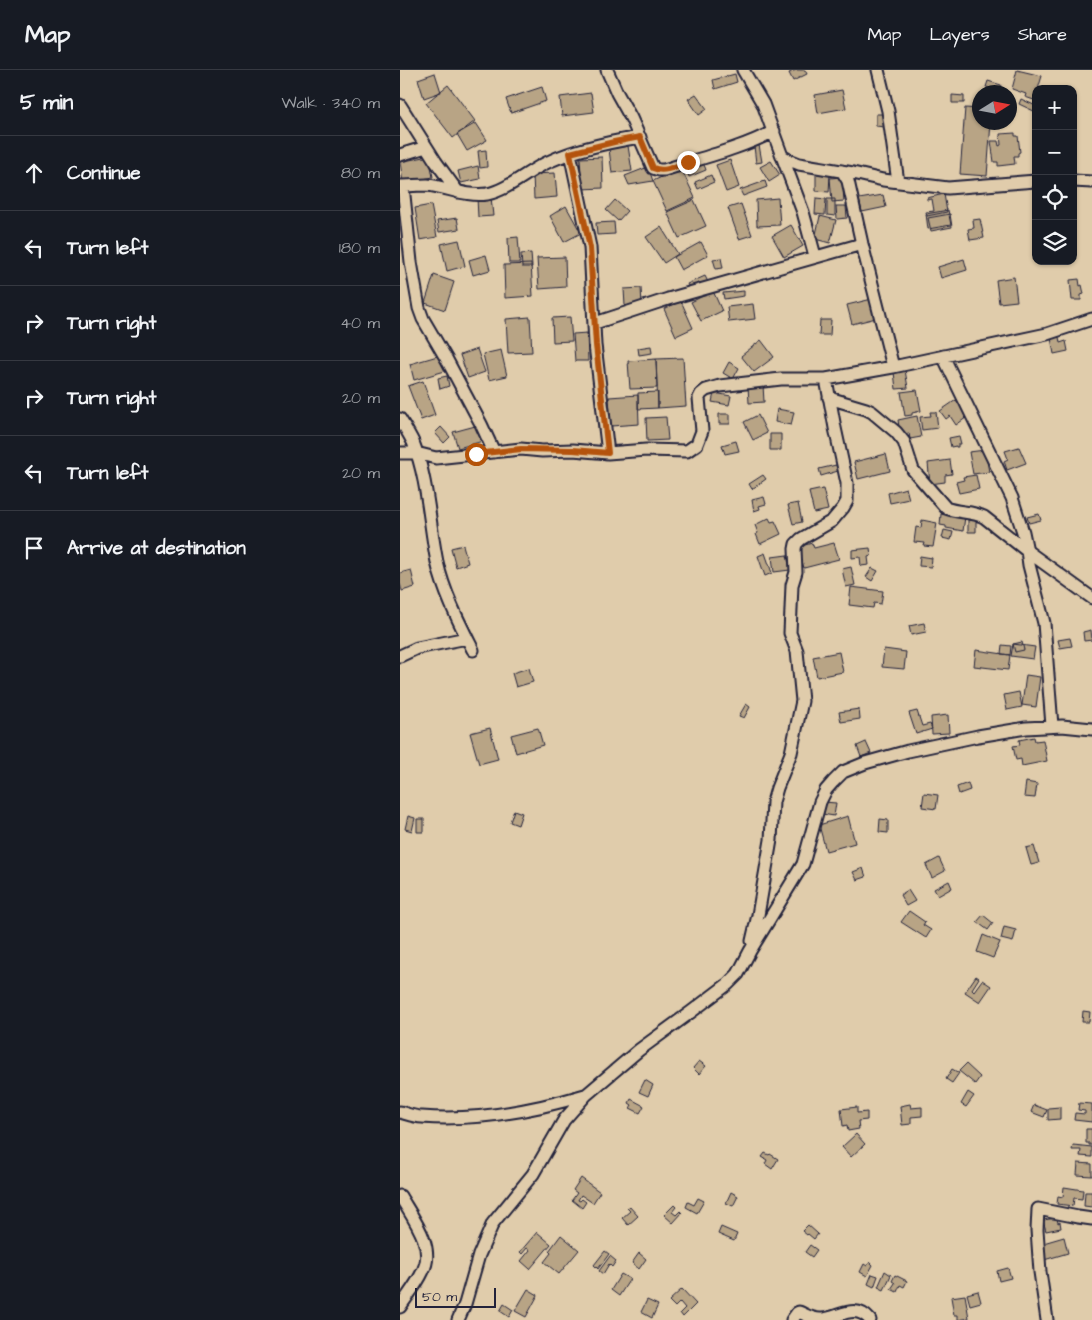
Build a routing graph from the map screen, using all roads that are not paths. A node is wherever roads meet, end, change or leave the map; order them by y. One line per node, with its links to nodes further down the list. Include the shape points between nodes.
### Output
1 (607, 70): 6 (street)
2 (743, 70): 5 (street)
3 (878, 70): 14 (street, via 888,111)
4 (400, 105): 7 (street)
5 (774, 131): 6 (street, via 743,145 664,170 653,168); 10 (street)
6 (640, 137): 8 (street)
7 (426, 147): 9 (street); 17 (street)
8 (570, 153): 17 (street, via 547,162 500,190 487,194); 21 (street, via 590,248)
9 (400, 154)
10 (782, 156): 11 (street, via 799,164); 19 (street)
11 (842, 171): 14 (street); 18 (street, via 848,181)
12 (1032, 181): 14 (street, via 948,188)
13 (1077, 181): 15 (street)
14 (898, 182)
15 (1092, 182)
16 (402, 186): 17 (street, via 428,185); 27 (street, via 419,308)
17 (458, 192)
18 (862, 244): 19 (street); 23 (street)
19 (816, 256): 21 (street)
20 (1092, 319): 22 (street, via 1047,334)
21 (595, 323): 30 (street)
22 (943, 356): 23 (street); 31 (street, via 1012,498)
23 (893, 367): 24 (street)
24 (826, 379): 25 (street); 30 (street, via 781,379 706,390 699,398 702,431 697,444 687,451)
25 (829, 398): 31 (street, via 872,412 901,437 914,470 946,508 984,517); 38 (street, via 847,483 847,501 832,521 796,544 790,633 797,651 802,701 791,753 773,802 771,840)
26 (400, 419): 29 (street)
27 (494, 452): 29 (street, via 436,458); 30 (street, via 521,449)
28 (400, 453): 29 (street)
29 (416, 453): 33 (street, via 428,502 437,563 444,588)
30 (608, 453)
31 (1027, 551): 32 (street); 36 (street, via 1044,623)
32 (1092, 598)
33 (467, 638): 34 (street); 35 (street, via 418,648)
34 (473, 650)
35 (400, 656)
36 (1052, 726): 37 (street); 38 (street, via 924,747 843,772 820,802 803,864)
37 (1092, 729)
38 (750, 951): 39 (street, via 732,981 638,1050)
39 (586, 1095): 40 (street, via 552,1105 474,1117 421,1117); 44 (street, via 564,1120 533,1174 493,1223)
40 (400, 1112)
41 (400, 1196): 43 (street, via 417,1226 428,1256 424,1270)
42 (1092, 1218): 47 (street, via 1038,1209 1040,1272)
43 (400, 1307)
44 (458, 1320)
45 (792, 1320): 46 (street, via 799,1312 822,1319 858,1312)
46 (870, 1320)
47 (1047, 1320)

